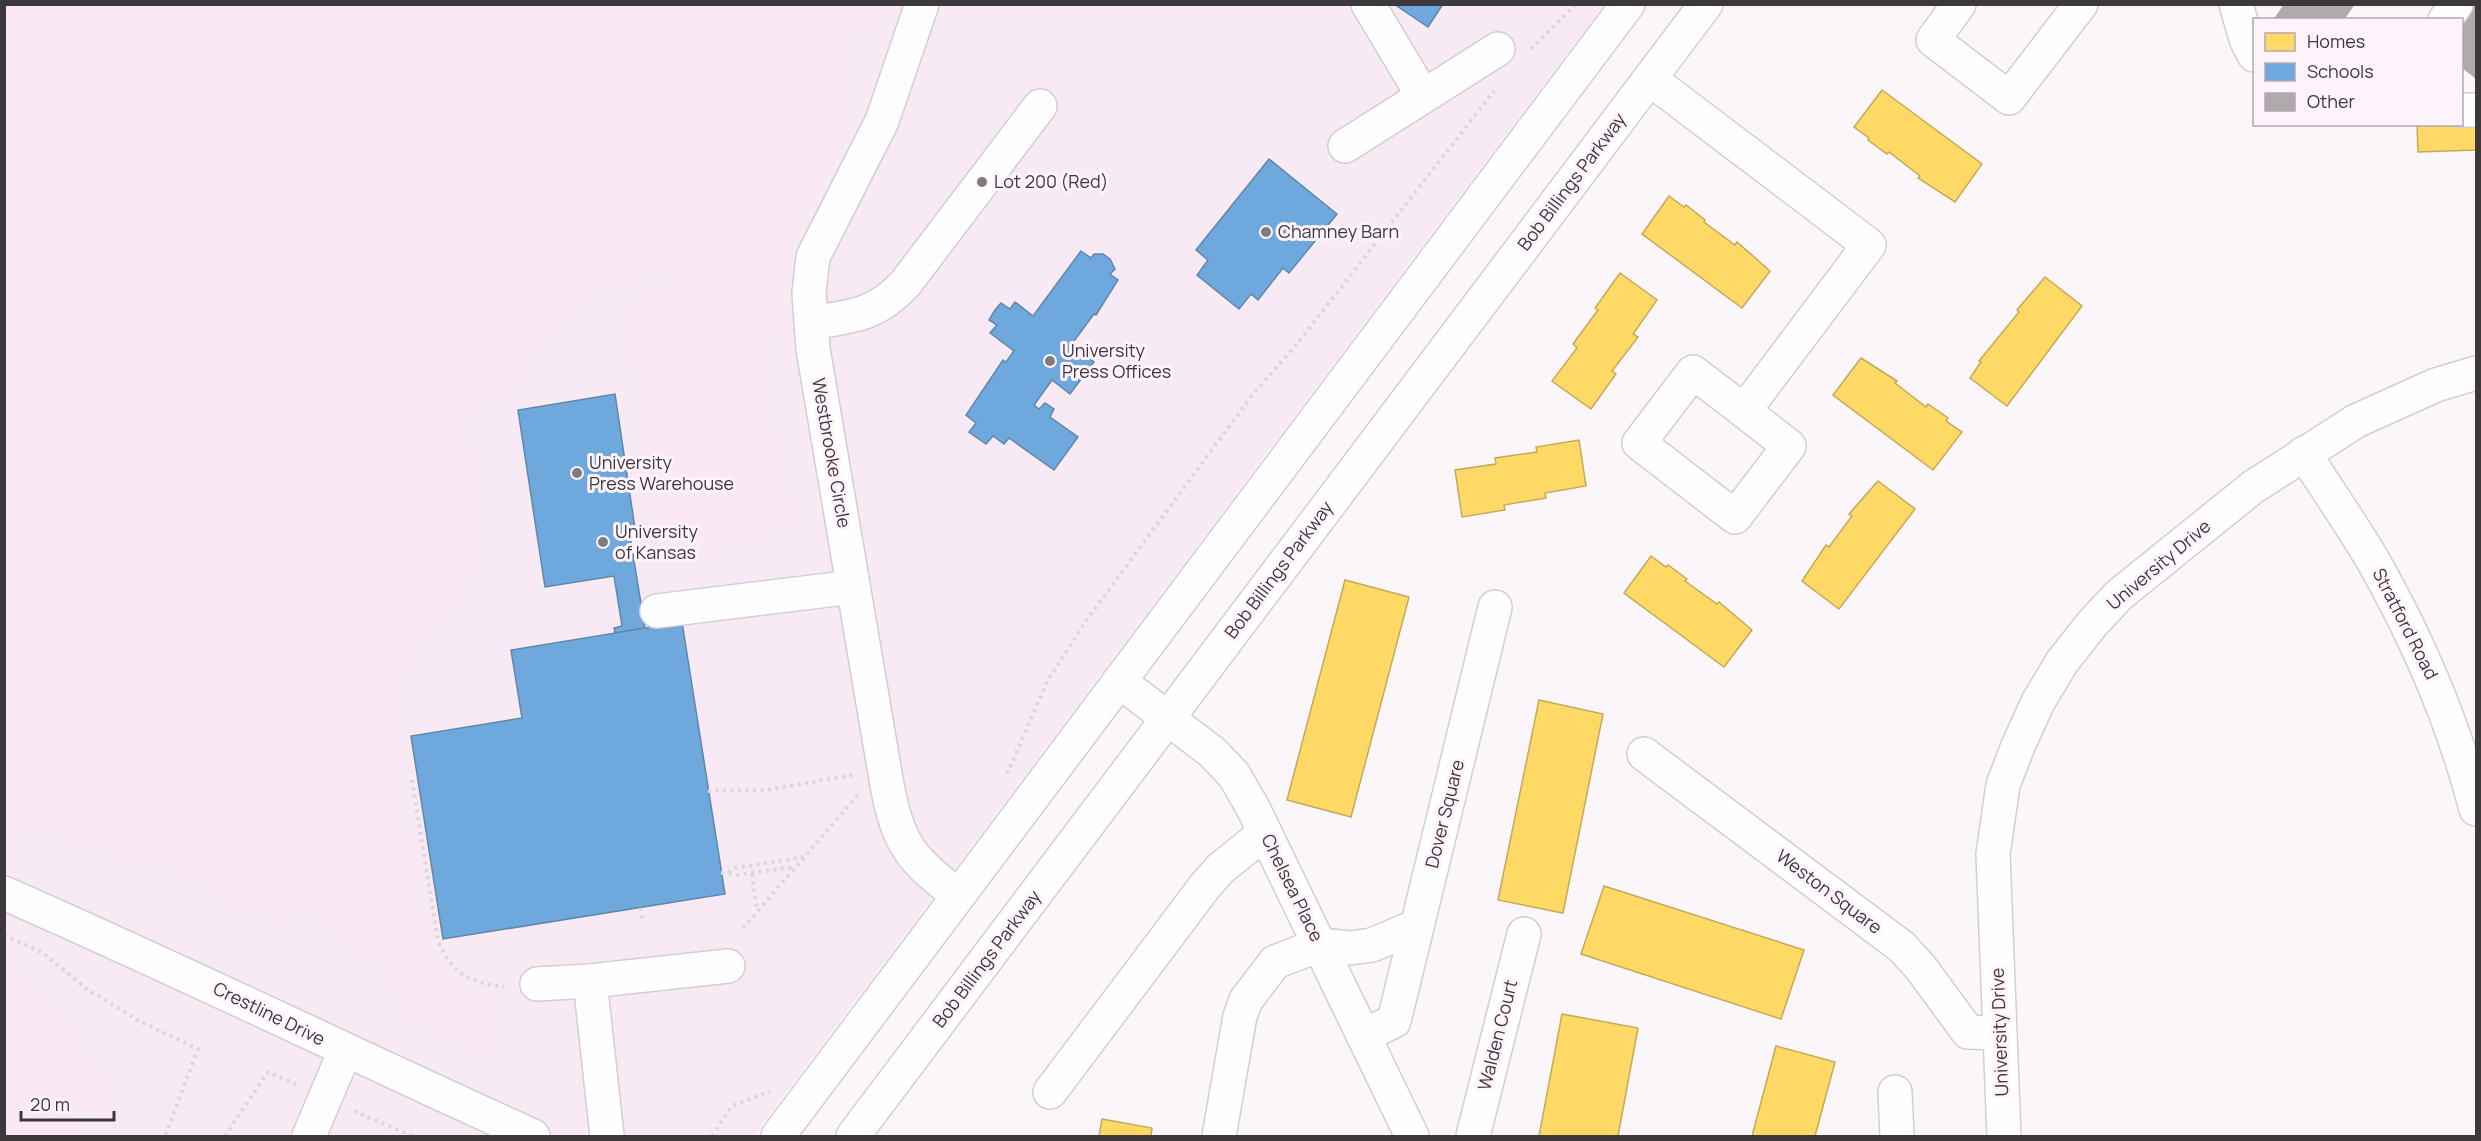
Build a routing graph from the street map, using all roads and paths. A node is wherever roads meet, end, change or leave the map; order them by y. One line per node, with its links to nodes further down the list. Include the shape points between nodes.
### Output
1 (922, 4): 18 (street, Westbrooke Circle, via 882,121 813,256)
2 (1368, 4): 15 (street)
3 (1576, 4): 11 (path)
4 (1628, 4): 25 (street)
5 (1706, 4): 13 (street, Bob Billings Parkway)
6 (1959, 4): 9 (street, via 1933,40 2009,98)
7 (2236, 4): 12 (street)
8 (2456, 4): 10 (street)
9 (2071, 8)
10 (2446, 18)
11 (1513, 50): 15 (street)
12 (2253, 53)
13 (1650, 79): 20 (street, via 1869,245); 26 (street, Bob Billings Parkway)
14 (1499, 86): 29 (path, via 1298,344 1253,394 1088,618 1048,680)
15 (1423, 96): 17 (street)
16 (1040, 106): 18 (street, via 890,301 868,313)
17 (1345, 146)
18 (811, 323): 22 (street, Westbrooke Circle)
19 (2476, 373): 21 (street, University Drive, via 2356,421)
20 (1744, 411): 20 (street, via 1693,372 1639,443 1735,517 1789,446)
21 (2304, 453): 32 (street, Stratford Road, via 2379,570 2411,631 2445,706); 53 (street, University Drive, via 2253,487 2119,595 2062,662 2038,702 2003,785 1993,854)
22 (853, 586): 24 (street); 30 (street, Westbrooke Circle)
23 (1495, 607): 44 (street, Dover Square)
24 (657, 611)
25 (1119, 681): 26 (street, Chelsea Place); 40 (street)
26 (1167, 718): 33 (street, Chelsea Place, via 1212,752 1234,776); 65 (street, Bob Billings Parkway)
27 (1644, 754): 53 (street, Weston Square, via 1902,947 1968,1032)
28 (412, 780): 52 (path, via 438,941 457,971 467,978)
29 (1003, 783)
30 (873, 784): 31 (path, via 857,774 765,790); 34 (path, via 853,797); 40 (street, Westbrooke Circle, via 913,856)
31 (708, 791)
32 (2476, 809)
33 (1265, 833): 48 (street, Chelsea Place); 57 (street, via 1205,886)
34 (803, 856): 35 (path); 37 (path, via 735,868)
35 (795, 866): 38 (path); 42 (path)
36 (722, 873): 37 (path)
37 (729, 873): 38 (path)
38 (752, 874): 42 (path)
39 (4, 892): 55 (street, Crestline Drive, via 140,952)
40 (958, 895): 64 (street)
41 (640, 908): 43 (path)
42 (757, 911): 45 (path)
43 (643, 923)
44 (1417, 926): 48 (street, via 1372,945); 54 (street, Dover Square, via 1394,1021)
45 (743, 928)
46 (1524, 934): 68 (street, Walden Court)
47 (4, 935): 59 (path, via 43,953 87,989 139,1021 198,1049)
48 (1319, 945): 54 (street, Chelsea Place); 66 (street, via 1275,962 1246,1000 1236,1030)
49 (728, 966): 50 (street)
50 (590, 981): 51 (street); 62 (street)
51 (537, 984)
52 (504, 987)
53 (2000, 1033): 70 (street, University Drive)
54 (1363, 1036): 67 (street, Chelsea Place)
55 (345, 1051): 60 (street); 61 (street, Crestline Drive)
56 (778, 1087): 63 (path, via 732,1106)
57 (1050, 1092)
58 (1895, 1092): 69 (street)
59 (165, 1137)
60 (309, 1137)
61 (533, 1137)
62 (607, 1137)
63 (712, 1137)
64 (778, 1137)
65 (853, 1137)
66 (1219, 1137)
67 (1412, 1137)
68 (1473, 1137)
69 (1897, 1137)
70 (2004, 1137)

